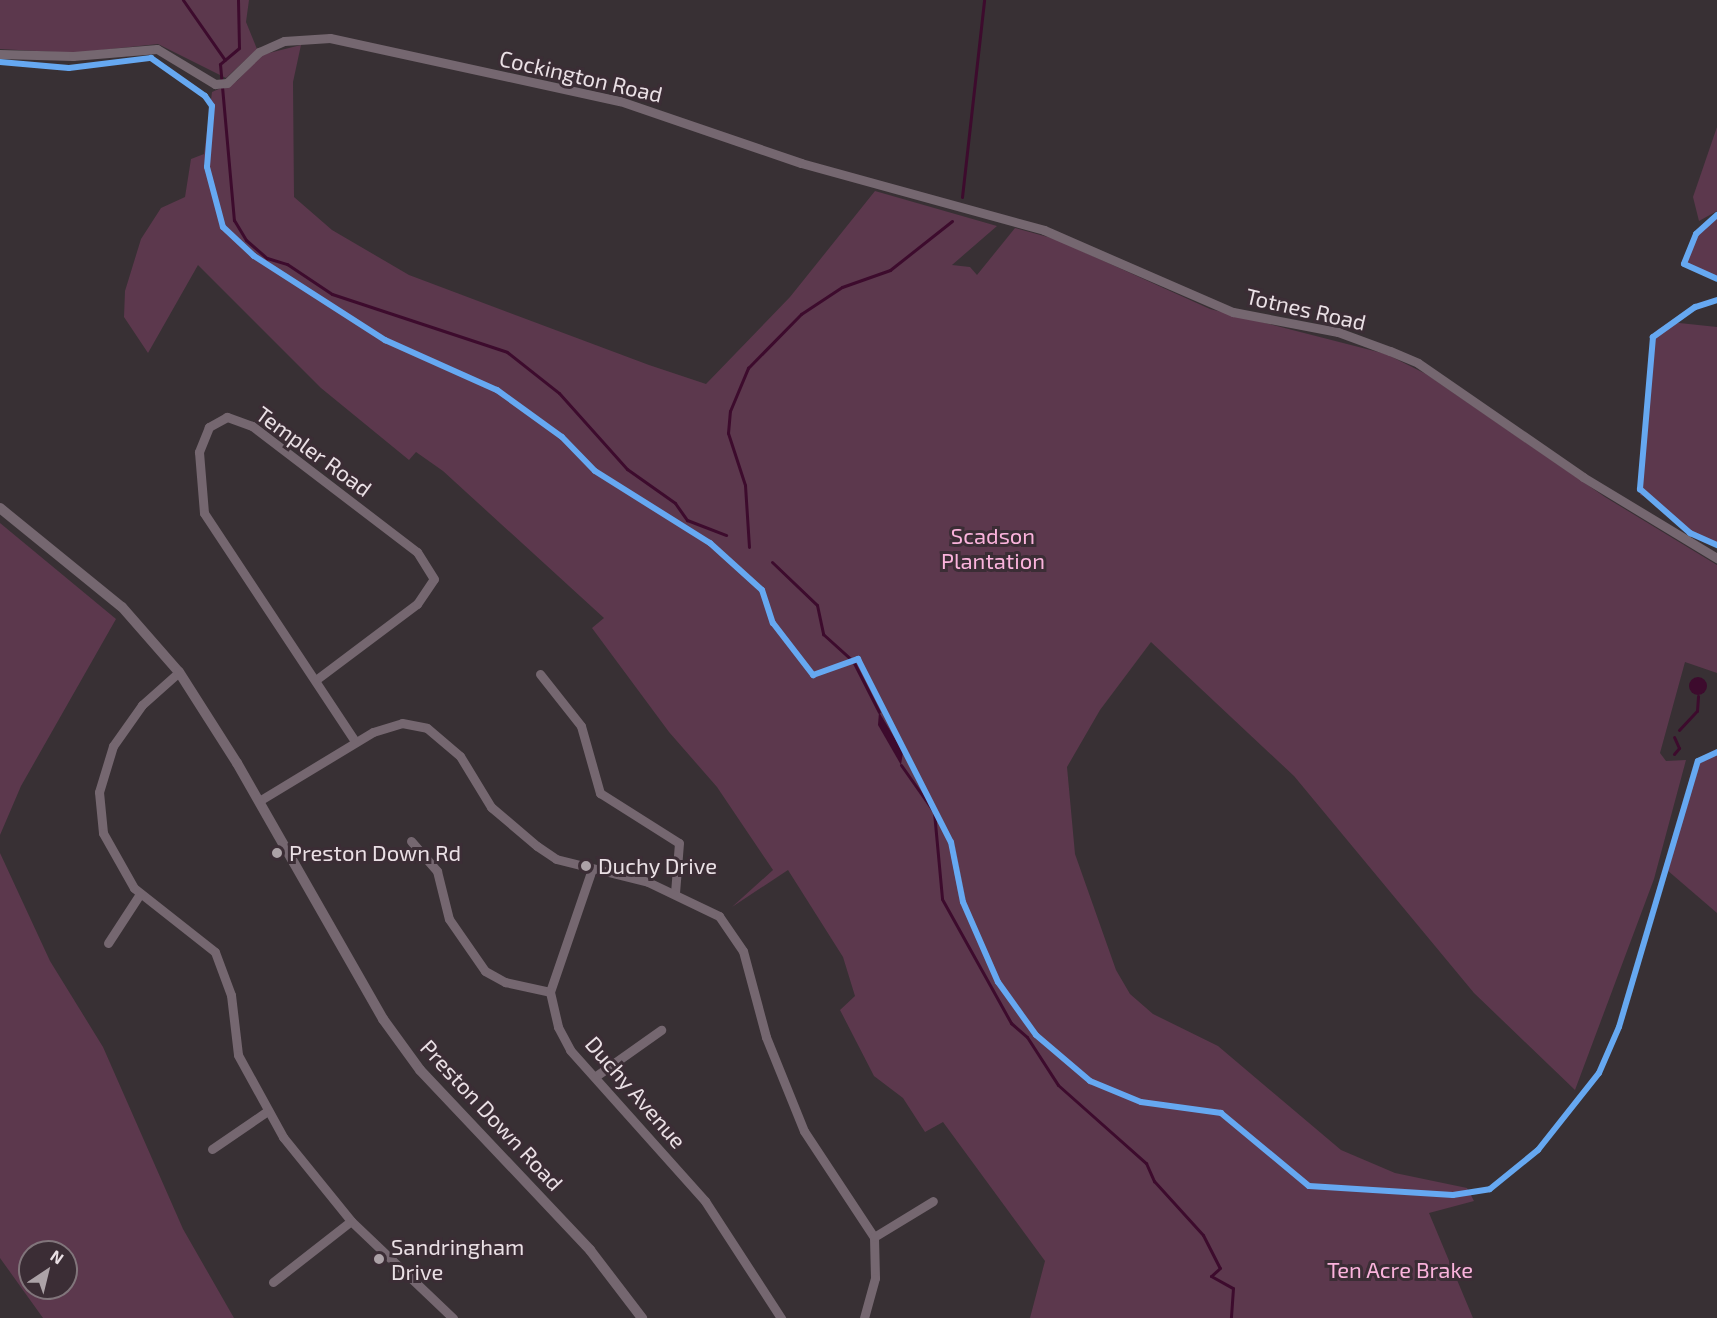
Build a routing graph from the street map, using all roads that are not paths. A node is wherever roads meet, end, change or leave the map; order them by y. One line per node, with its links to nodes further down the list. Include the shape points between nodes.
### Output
1 (0, 54): 2 (street, Cockington Road, via 74,56 157,49 215,84 238,75 259,52 284,41 330,38 620,100 801,163)
2 (953, 205): 4 (street, Totnes Road, via 1044,230 1233,312 1338,332 1418,363 1582,477)
3 (0, 508): 5 (street, Preston Down Road, via 122,607)
4 (1717, 558)
5 (179, 672): 9 (street, Preston Down Road); 13 (street, via 142,705 102,770 103,833)
6 (540, 674): 12 (street, via 581,726 600,793 679,843 681,867)
7 (318, 679): 7 (street, Templer Road, via 204,513 199,452 209,427 227,417 252,426 417,552 434,579 417,604); 8 (street, Templer Road)
8 (355, 741): 9 (street); 11 (street, via 402,723 427,728 460,756 491,807 516,829 556,859)
9 (259, 801): 25 (street, Preston Down Road, via 383,1019 420,1070 572,1230)
10 (411, 841): 15 (street, via 436,871 449,920 485,971 505,982)
11 (592, 869): 12 (street); 15 (street)
12 (675, 893): 22 (street, via 705,905 733,932 789,1100)
13 (140, 894): 14 (street); 18 (street, via 215,952 231,995 238,1055)
14 (108, 943)
15 (550, 992): 17 (street, Duchy Avenue, via 570,1050)
16 (661, 1030): 17 (street)
17 (597, 1076): 26 (street, Duchy Avenue, via 705,1201)
18 (266, 1112): 19 (street); 21 (street)
19 (212, 1149)
20 (933, 1201): 22 (street)
21 (351, 1221): 23 (street); 24 (street)
22 (874, 1237): 27 (street, via 875,1278)
23 (273, 1281)
24 (453, 1318)
25 (642, 1318)
26 (781, 1318)
27 (864, 1318)

